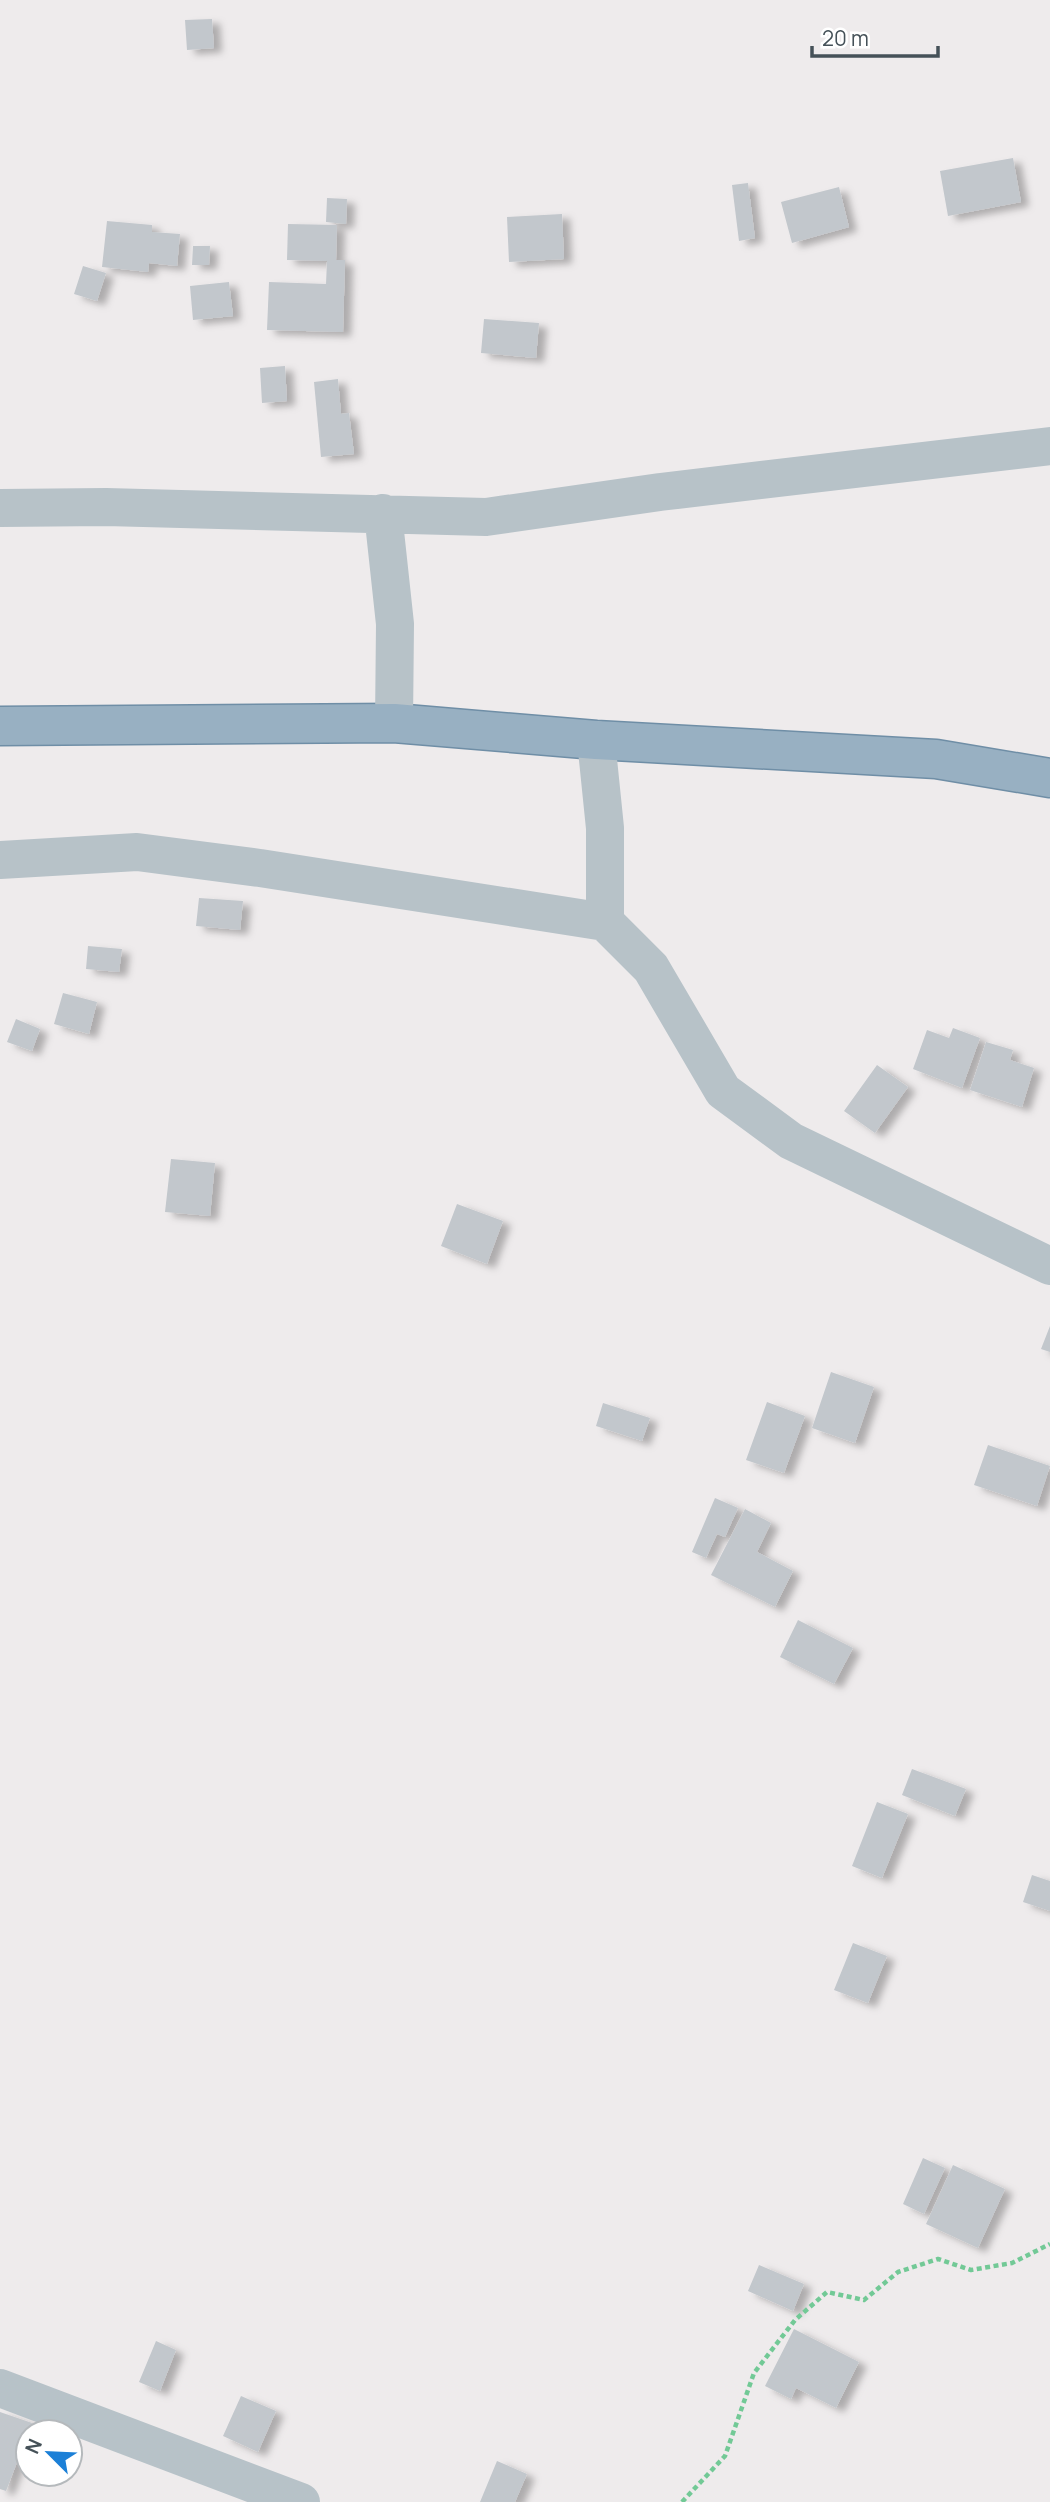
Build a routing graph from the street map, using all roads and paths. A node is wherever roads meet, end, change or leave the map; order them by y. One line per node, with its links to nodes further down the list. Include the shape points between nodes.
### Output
1 (1050, 446): 3 (street, via 486,517)
2 (0, 508): 3 (street)
3 (383, 513): 4 (street, via 395,624)
4 (394, 723): 5 (highway); 6 (highway)
5 (0, 726)
6 (596, 740): 7 (highway, via 936,759); 9 (street, via 605,828)
7 (1050, 778)
8 (0, 860): 9 (street, via 137,852)
9 (605, 922): 10 (street, via 651,968 723,1091 791,1141)
10 (1050, 1266)
11 (1050, 2244): 14 (path, via 1012,2263 971,2270 937,2259 898,2272 864,2300 827,2292 795,2320 754,2373 725,2456)
12 (0, 2388): 13 (street)
13 (301, 2502)
14 (682, 2502)

